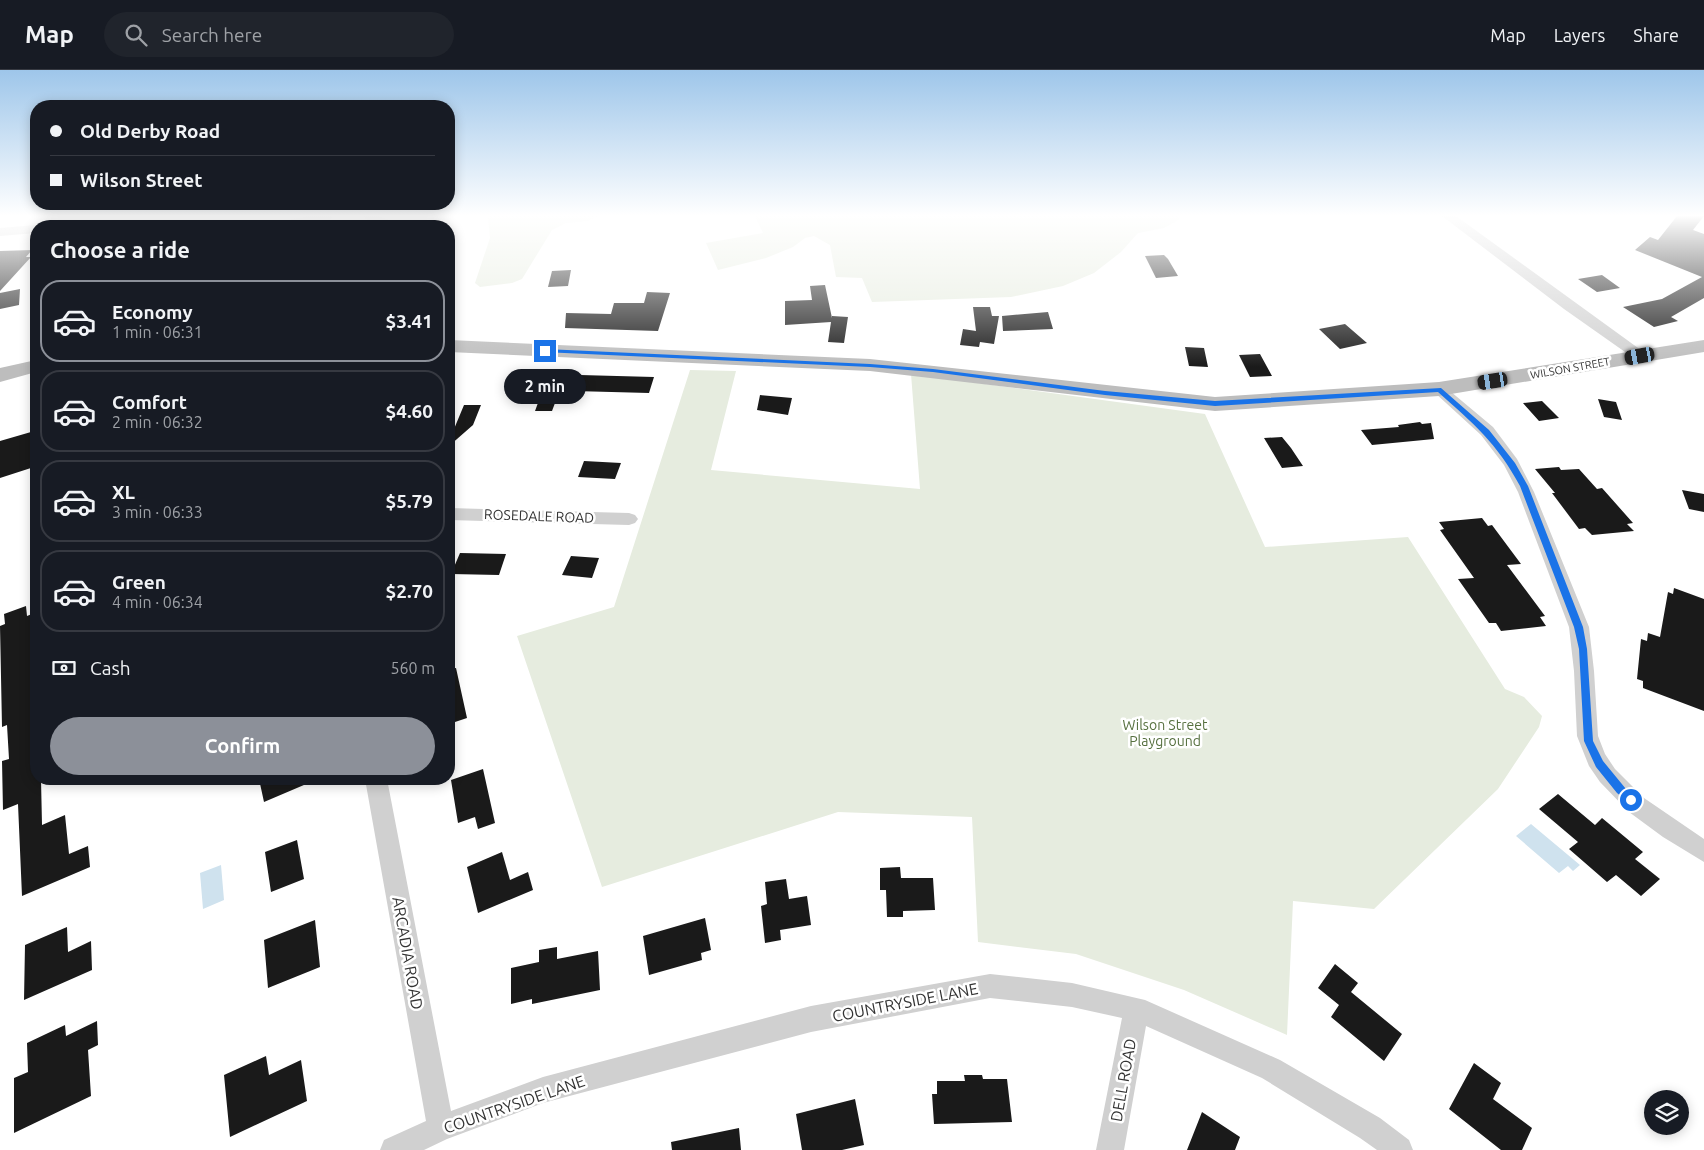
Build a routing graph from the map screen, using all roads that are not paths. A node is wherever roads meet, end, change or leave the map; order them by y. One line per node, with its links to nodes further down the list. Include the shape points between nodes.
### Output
1 (1516, 266): 4 (street)
2 (455, 346): 7 (street, WILSON STREET, via 870,366 1215,404)
3 (1704, 346): 4 (street, WILSON STREET)
4 (1640, 356): 7 (street, WILSON STREET)
5 (30, 368): 6 (street)
6 (0, 375)
7 (1439, 389): 11 (street, via 1487,432 1512,463 1524,486 1578,627 1583,649 1588,741 1600,764 1620,790 1652,818)
8 (455, 514): 9 (street, ROSEDALE ROAD)
9 (628, 519)
10 (377, 785): 13 (street, ARCADIA ROAD)
11 (1704, 851)
12 (1136, 1009): 13 (street, COUNTRYSIDE LANE, via 1072,995 990,986 811,1019 543,1090); 15 (street, DELL ROAD); 16 (street, COUNTRYSIDE LANE, via 1271,1069 1370,1128)
13 (440, 1128): 14 (street, COUNTRYSIDE LANE)
14 (394, 1150)
15 (1110, 1150)
16 (1399, 1150)

